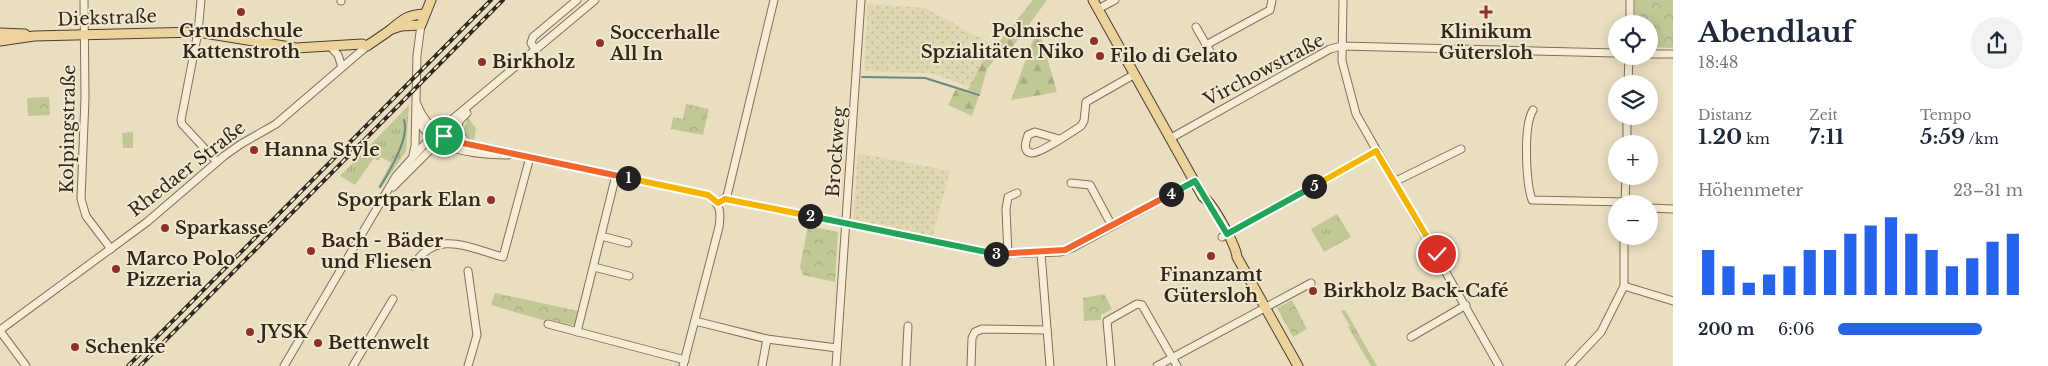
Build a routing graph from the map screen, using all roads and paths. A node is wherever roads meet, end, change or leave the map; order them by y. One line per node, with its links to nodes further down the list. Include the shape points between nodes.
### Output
1 (84, 0): 21 (street, Kolpingstraße)
2 (201, 0): 19 (street)
3 (430, 0): 14 (main road)
4 (578, 0): 28 (street, via 533,37 531,43)
5 (595, 0): 28 (street)
6 (774, 0): 55 (street)
7 (861, 0): 60 (street, Brockweg)
8 (1093, 0): 13 (main road)
9 (1115, 0): 13 (street)
10 (1272, 0): 26 (street, via 1270,10)
11 (1343, 0): 27 (street)
12 (1630, 0): 15 (street)
13 (1098, 9): 34 (main road)
14 (424, 14): 16 (main road); 18 (main road, Rhedaer Straße, via 409,15)
15 (1630, 15)
16 (421, 25): 18 (main road, Rhedaer Straße); 36 (street)
17 (1196, 27): 26 (street)
18 (390, 30): 25 (main road, Rhedaer Straße)
19 (198, 32): 21 (main road, Diekstraße); 24 (main road, Diekstraße, via 296,48); 48 (street, via 181,120)
20 (0, 33): 22 (main road, Diekstraße)
21 (84, 34): 22 (main road, Diekstraße); 66 (street, Kolpingstraße, via 81,199 86,216)
22 (33, 36): 23 (main road, Diekstraße)
23 (0, 41)
24 (330, 46): 25 (main road, Diekstraße); 33 (street)
25 (367, 46): 33 (street, Rhedaer Straße)
26 (1206, 46): 29 (street)
27 (1342, 46): 30 (street, Virchowstraße); 42 (street, Virchowstraße, via 1330,49); 45 (street, via 1342,61 1356,114)
28 (535, 49): 35 (street)
29 (1211, 53)
30 (1608, 53)
31 (1658, 54): 32 (street)
32 (1673, 54)
33 (342, 67): 48 (street, Rhedaer Straße, via 276,124)
34 (1135, 74): 41 (street, via 1086,102 1081,126); 42 (main road)
35 (482, 96): 39 (street); 40 (street)
36 (417, 104): 38 (street); 40 (street)
37 (1533, 110): 56 (street, via 1528,118 1527,170 1532,200)
38 (416, 113): 40 (street, via 420,125); 47 (street)
39 (459, 121): 40 (street); 43 (street, via 458,132)
40 (438, 137): 43 (street); 46 (street, via 449,147 492,155); 47 (street); 53 (street)
41 (1059, 138): 41 (street, via 1030,153 1024,145 1028,135 1035,132)
42 (1171, 138): 50 (main road)
43 (469, 144): 46 (street)
44 (1461, 149): 52 (street)
45 (1376, 151): 52 (street); 63 (street)
46 (527, 156): 49 (street); 69 (street, via 503,257 442,243 423,252)
47 (412, 158): 53 (street, via 396,176)
48 (217, 162): 66 (street, Rhedaer Straße)
49 (616, 175): 57 (street, via 708,195); 62 (street)
50 (1195, 181): 61 (street); 63 (main road)
51 (1071, 182): 61 (street, via 1090,185)
52 (1394, 182): 77 (street)
53 (388, 192): 91 (street)
54 (1018, 193): 68 (street, via 1008,197 1006,209)
55 (725, 199): 57 (street); 60 (street)
56 (1608, 202)
57 (718, 203): 79 (street, via 721,217)
58 (1658, 208): 59 (street)
59 (1673, 209)
60 (846, 224): 68 (street); 87 (street, Brockweg)
61 (1112, 226): 67 (street, via 1072,248)
62 (601, 236): 64 (street); 70 (street)
63 (1225, 236): 78 (main road, via 1235,248 1237,258)
64 (628, 243)
65 (1624, 245): 74 (street)
66 (110, 249): 83 (street, Rhedaer Straße)
67 (1042, 253): 68 (street); 82 (street)
68 (1008, 254)
69 (413, 266)
70 (594, 267): 72 (street); 84 (street)
71 (468, 272): 93 (street, via 476,335)
72 (628, 276)
73 (1311, 283): 78 (street)
74 (1624, 286): 76 (street); 104 (street, via 1601,332)
75 (393, 300): 92 (street)
76 (1673, 301)
77 (1466, 305): 85 (street); 103 (street)
78 (1265, 308): 88 (street); 102 (main road)
79 (695, 321): 86 (street); 89 (street)
80 (548, 324): 84 (street)
81 (908, 326): 96 (street)
82 (1047, 330): 97 (street, via 982,329 975,332); 98 (street)
83 (0, 331): 90 (street)
84 (577, 332): 89 (street)
85 (1411, 337)
86 (767, 339): 87 (street); 94 (street)
87 (838, 348): 95 (street, Brockweg)
88 (1172, 358): 99 (street, via 1142,305 1137,304 1107,321); 100 (street); 101 (street)
89 (684, 363)
90 (26, 366)
91 (284, 366)
92 (353, 366)
93 (468, 366)
94 (762, 366)
95 (836, 366)
96 (906, 366)
97 (971, 366)
98 (1050, 366)
99 (1111, 366)
100 (1157, 366)
101 (1177, 366)
102 (1298, 366)
103 (1500, 366)
104 (1568, 366)

